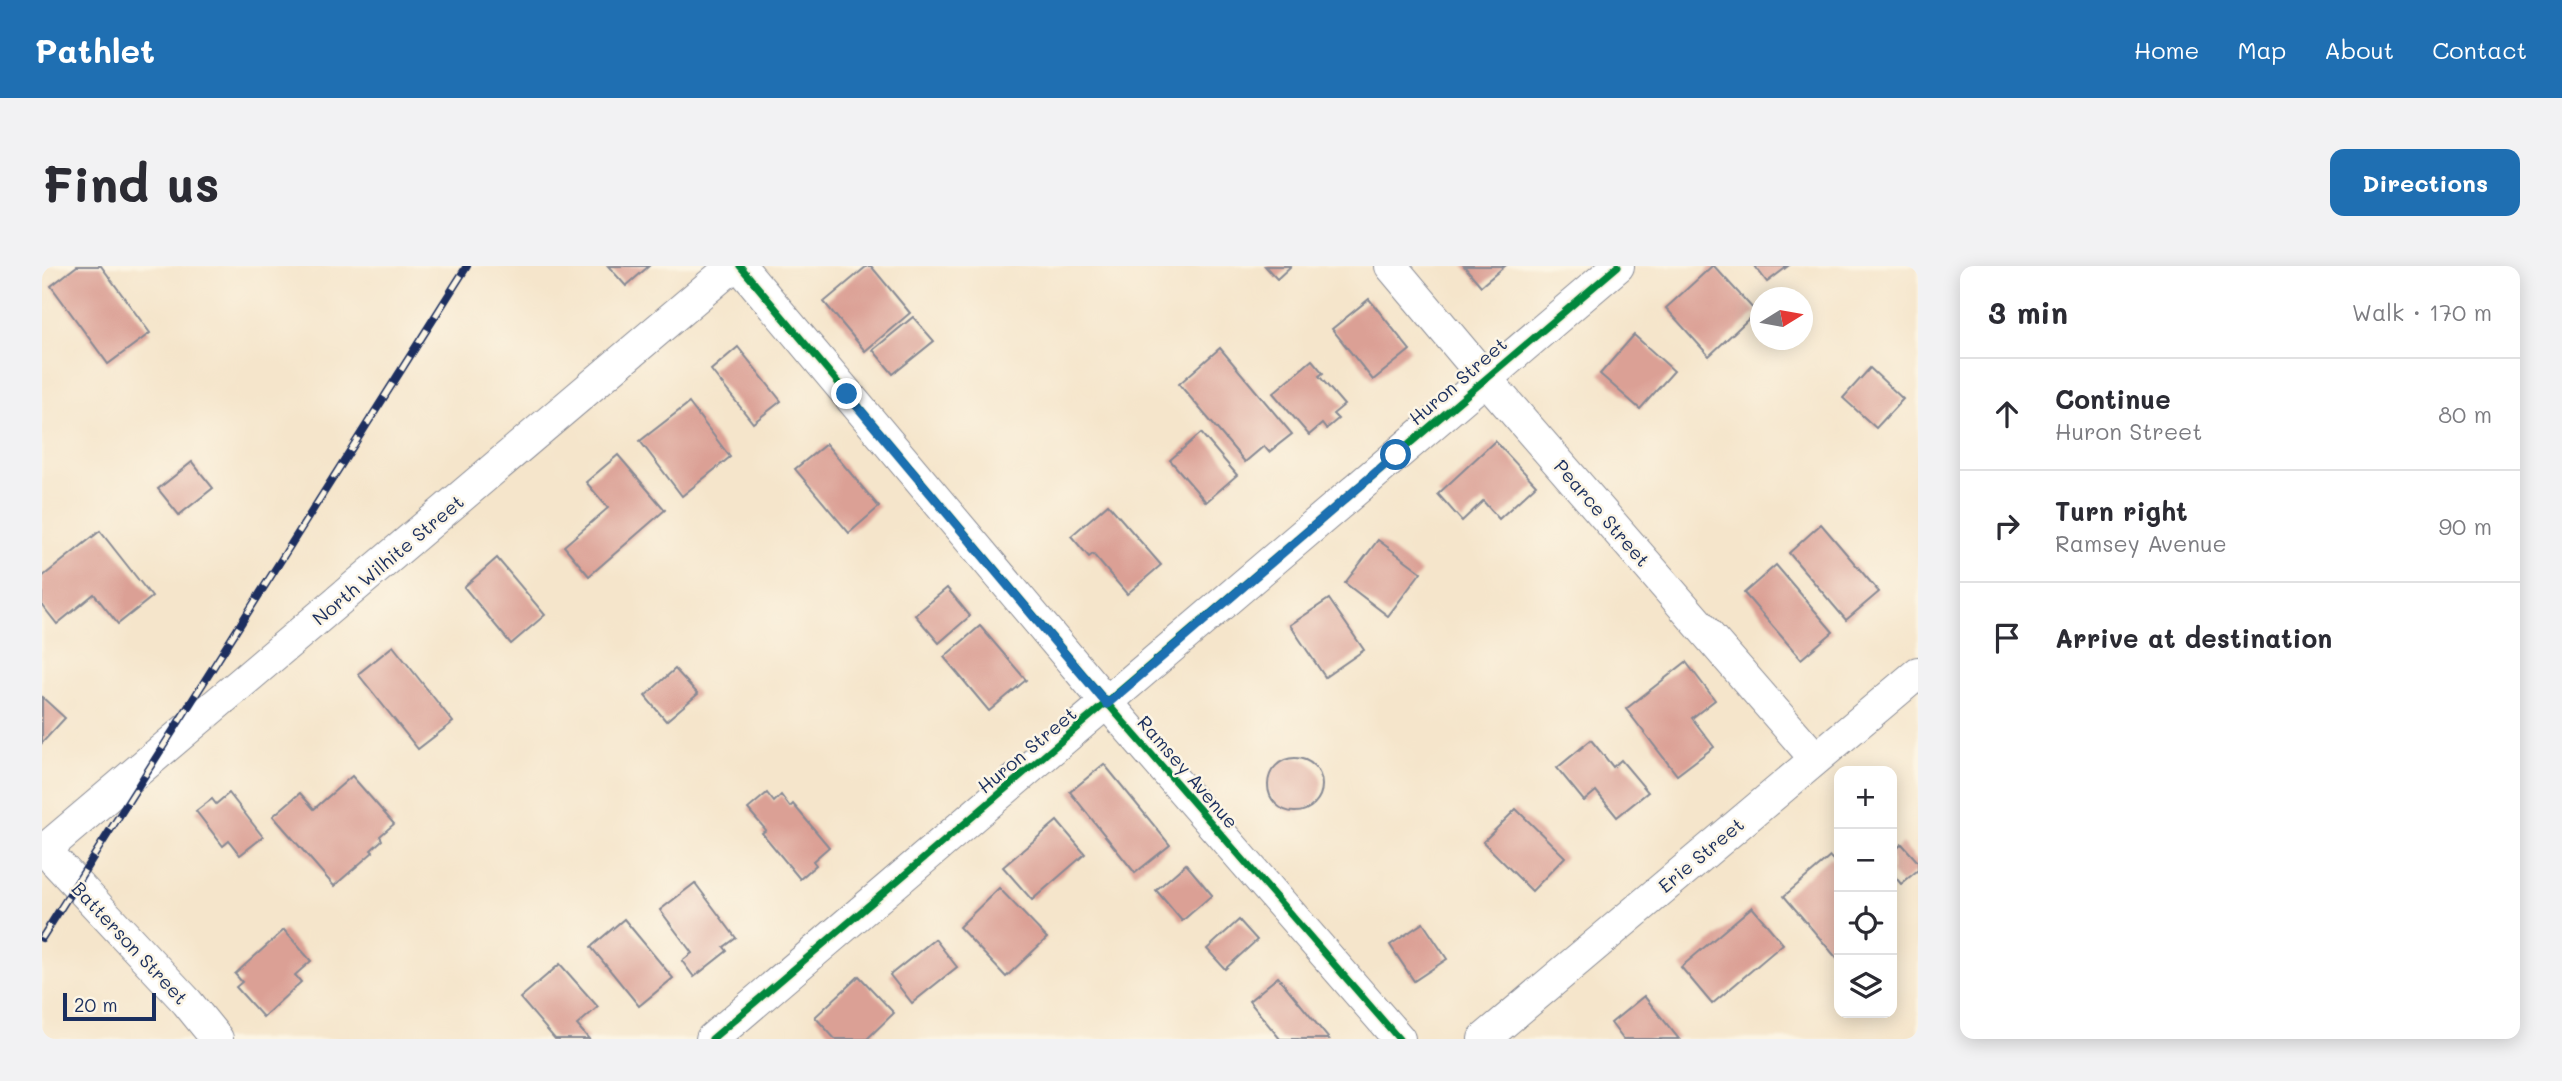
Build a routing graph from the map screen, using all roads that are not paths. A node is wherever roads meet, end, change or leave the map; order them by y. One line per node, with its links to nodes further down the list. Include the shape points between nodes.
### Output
1 (733, 266): 9 (street, North Wilhite Street)
2 (740, 266): 7 (street, Ramsey Avenue)
3 (1391, 266): 5 (street, Pearce Street)
4 (1618, 266): 5 (street, Huron Street)
5 (1485, 378): 7 (street, Huron Street); 8 (street, Pearce Street)
6 (1918, 673): 8 (street, Erie Street)
7 (1107, 704): 11 (street, Huron Street); 12 (street, Ramsey Avenue)
8 (1815, 758): 13 (street, Erie Street)
9 (43, 850): 10 (street, Batterson Street)
10 (217, 1039)
11 (712, 1039)
12 (1399, 1039)
13 (1484, 1039)

